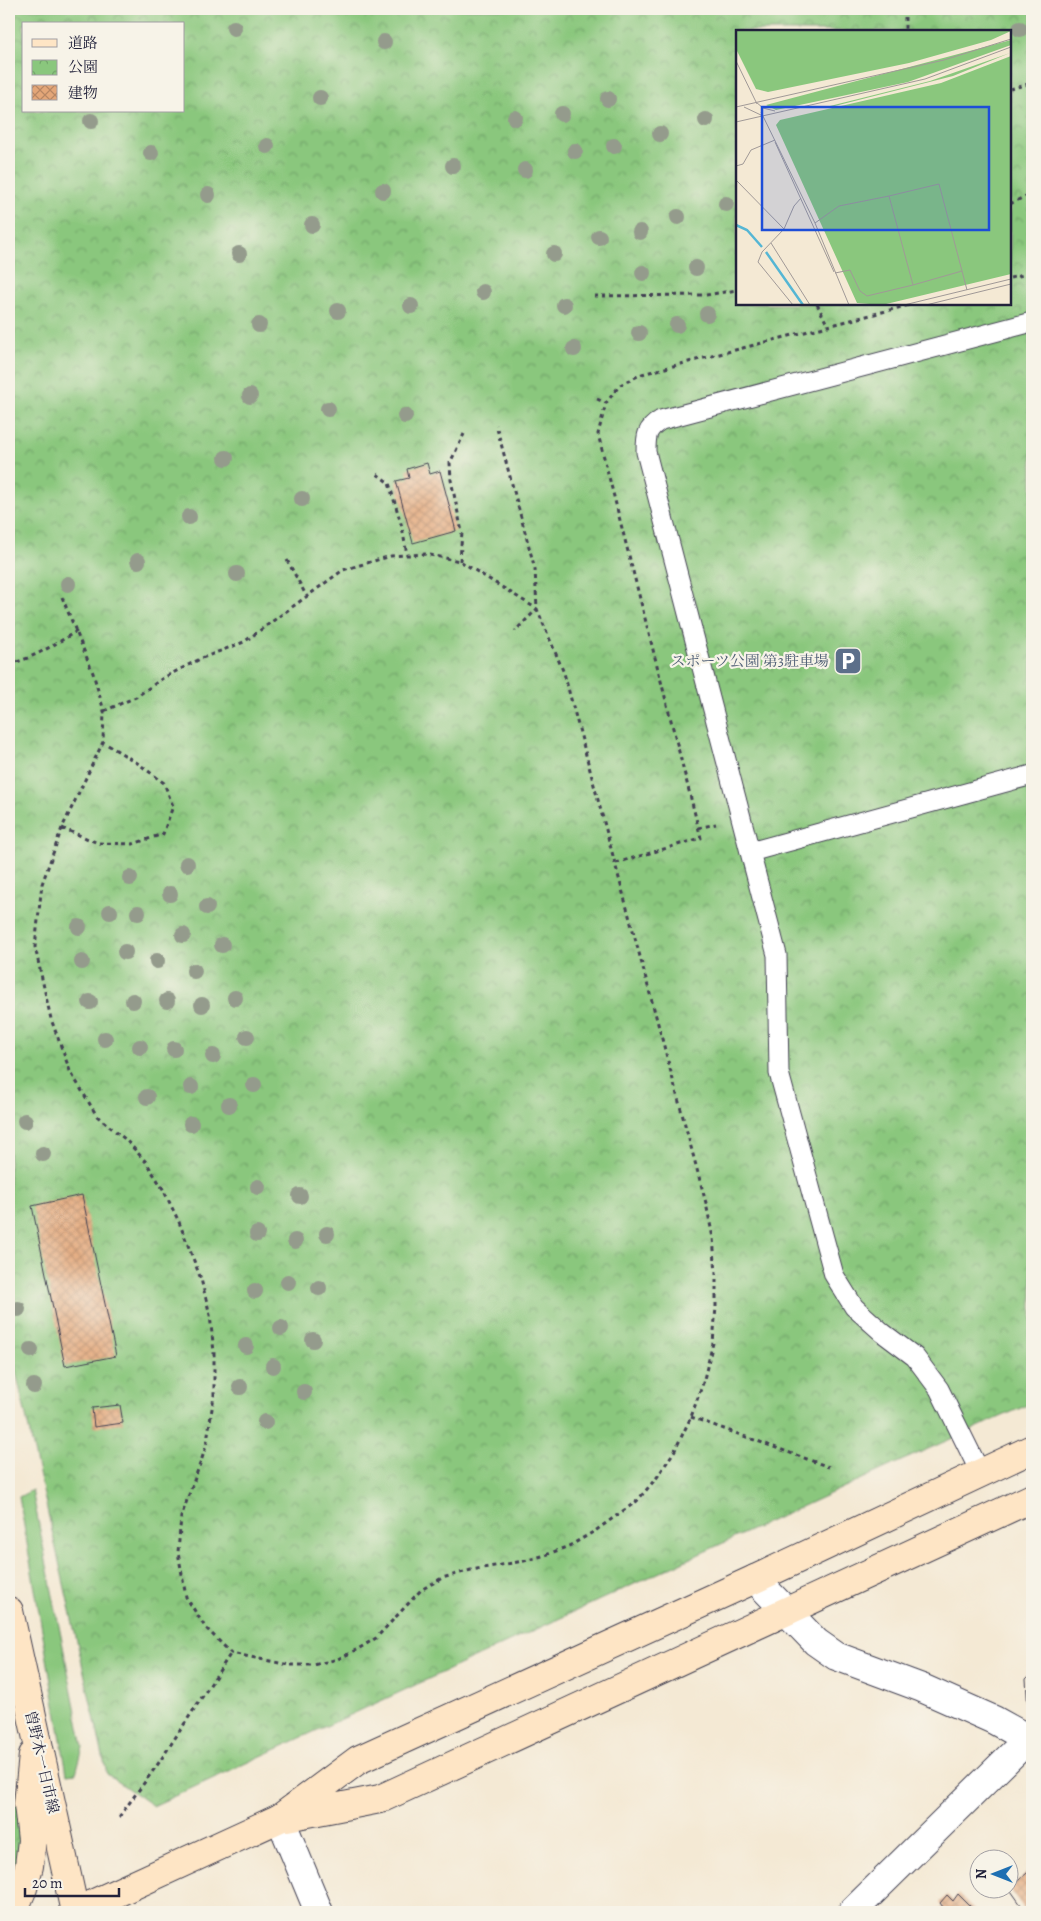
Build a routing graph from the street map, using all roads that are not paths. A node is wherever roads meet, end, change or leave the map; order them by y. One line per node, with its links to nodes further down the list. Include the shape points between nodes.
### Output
1 (1032, 322): 3 (lane, via 660,420 651,426 646,452)
2 (1032, 775): 3 (lane)
3 (750, 852): 5 (lane, via 777,955 780,1073 834,1275 854,1307 916,1357 939,1389)
4 (1032, 1449): 5 (street)
5 (980, 1472): 7 (street)
6 (1032, 1498): 9 (street)
7 (755, 1579): 9 (street); 12 (street, via 358,1760)
8 (9, 1611): 10 (street, 曽野木一日市線)
9 (786, 1611): 11 (street, via 816,1642 836,1656 922,1688); 12 (street, via 380,1799)
10 (35, 1728): 13 (street, via 28,1804 32,1840 29,1866); 14 (street, 曽野木一日市線)
11 (1030, 1740): 16 (street)
12 (280, 1818): 14 (street); 15 (street)
13 (13, 1912)
14 (75, 1912)
15 (319, 1912)
16 (852, 1912)

